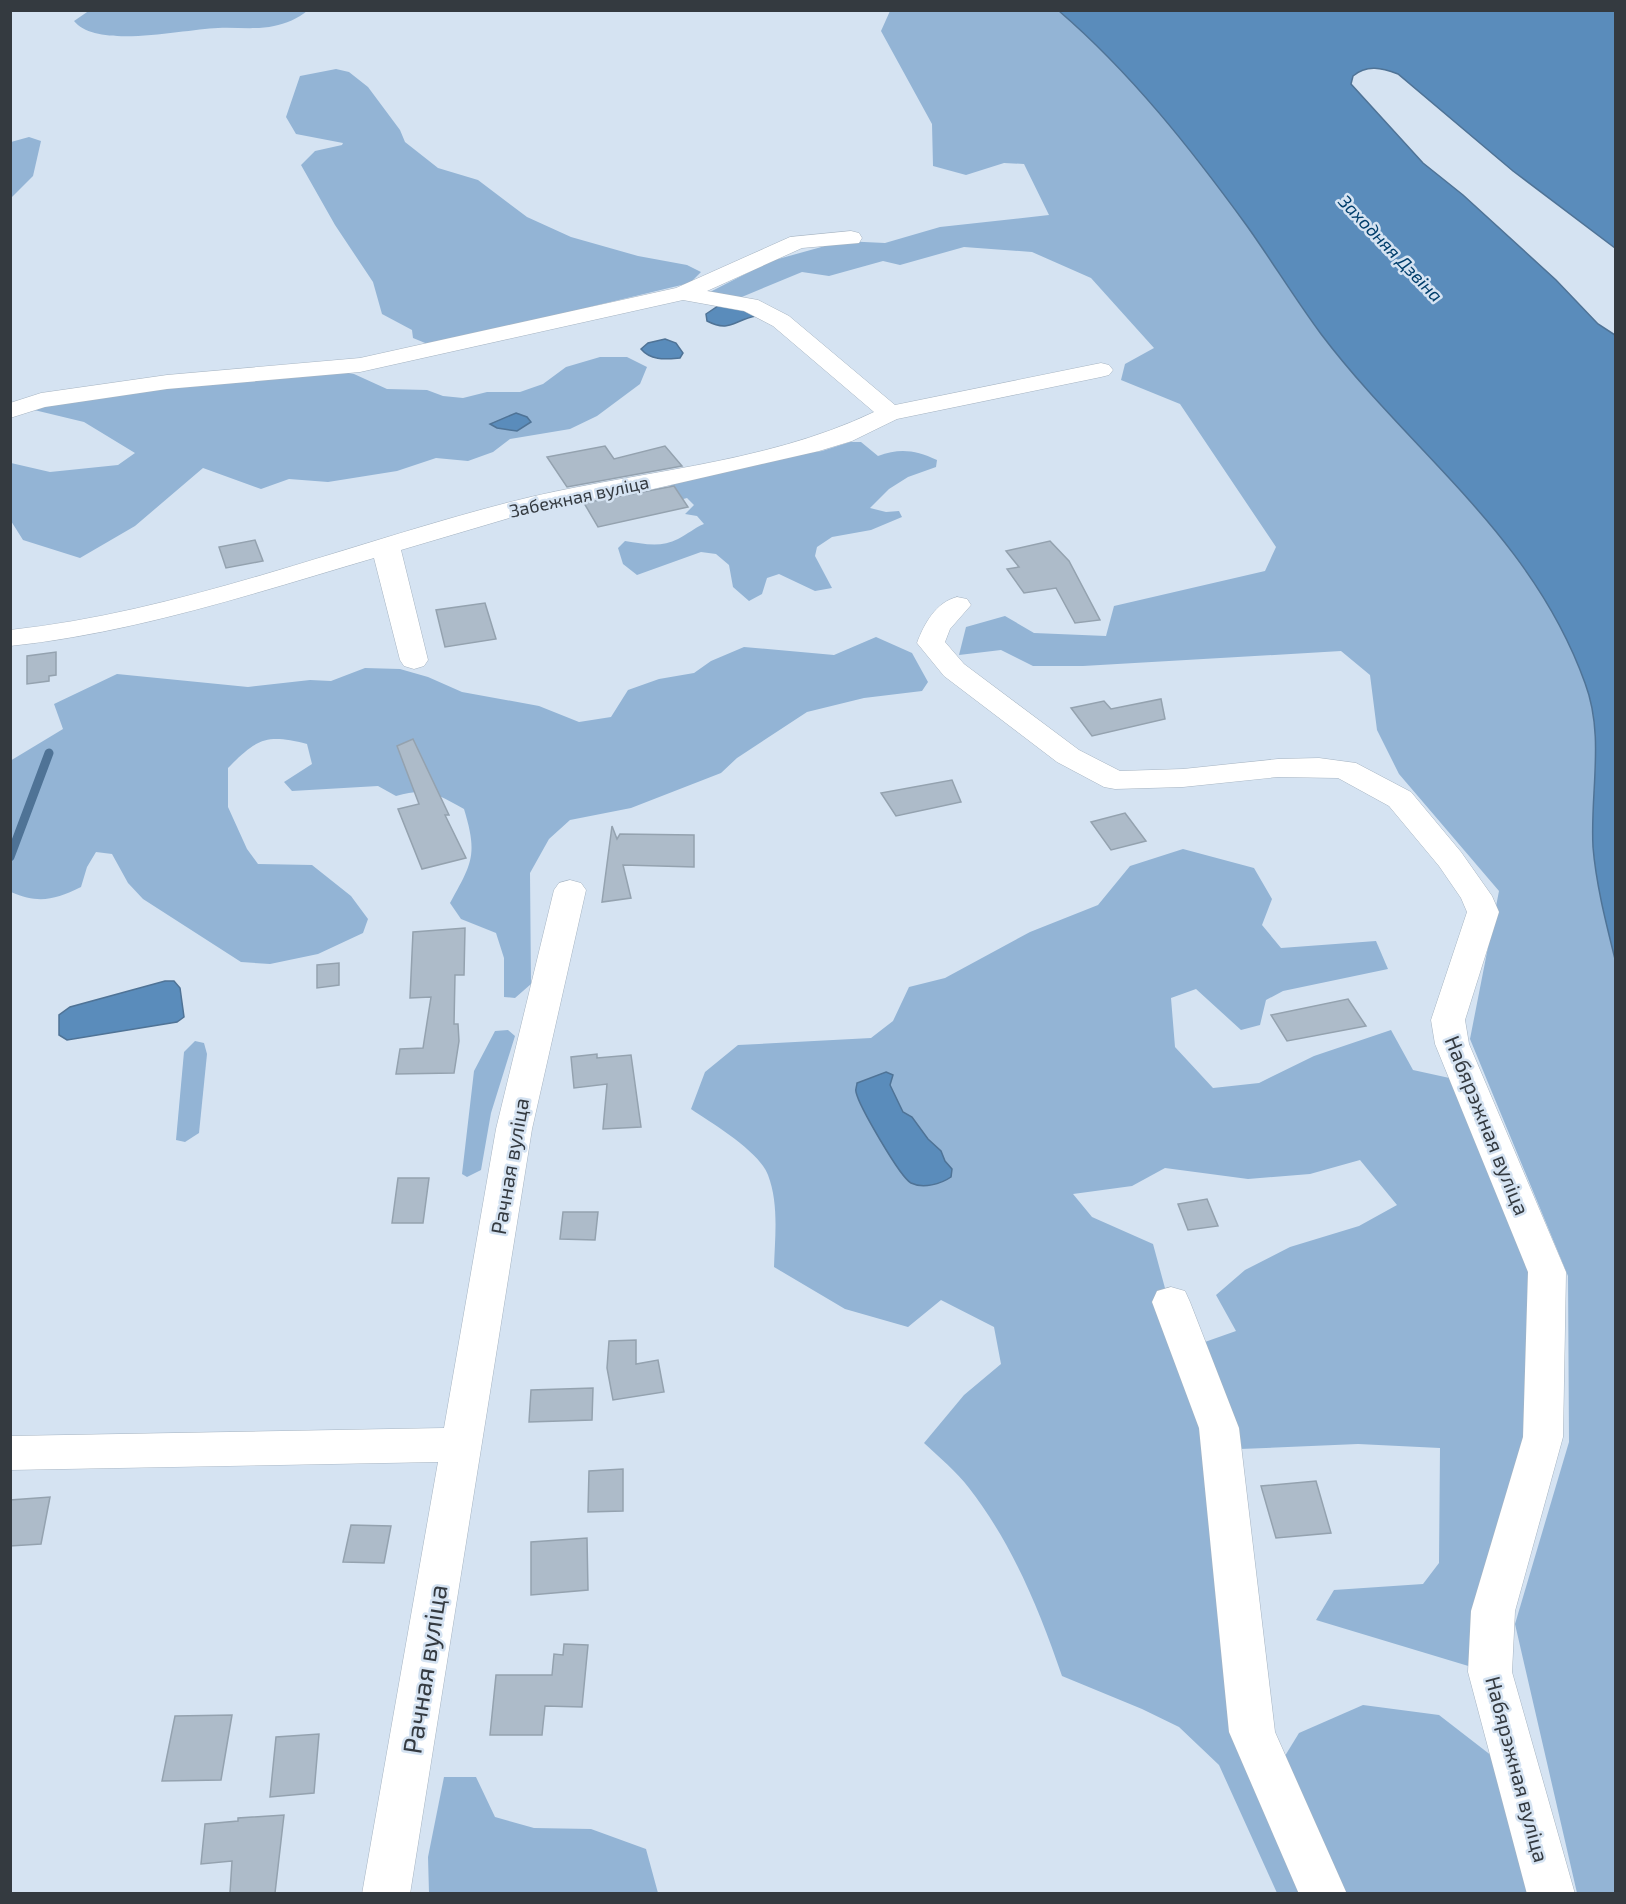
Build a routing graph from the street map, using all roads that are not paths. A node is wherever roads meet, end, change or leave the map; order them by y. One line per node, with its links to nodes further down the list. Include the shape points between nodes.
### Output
1 (851, 237): 2 (street, via 798,242)
2 (683, 293): 4 (street, via 360,365 166,382 41,400); 5 (street, via 750,305 781,321)
3 (1101, 370): 5 (street, Забежная вуліца)
4 (10, 411)
5 (890, 413): 6 (street, Забежная вуліца, via 843,436 810,446 517,508)
6 (389, 544): 8 (street, Забежная вуліца, via 219,595 58,633); 9 (street, via 387,555)
7 (957, 605): 16 (street, Набярэжная вуліца, via 937,626 931,643 954,670 1068,756 1115,780 1278,768 1345,770 1401,799 1476,896 1483,912 1448,1020 1452,1044 1547,1272 1543,1437 1492,1611 1490,1672)
8 (10, 638)
9 (414, 660)
10 (570, 890): 12 (street, Рачная вуліца, via 514,1129)
11 (1171, 1302): 15 (street, via 1218,1428 1252,1732)
12 (461, 1445): 13 (street); 14 (street, Рачная вуліца)
13 (10, 1453)
14 (386, 1893)
15 (1323, 1893)
16 (1551, 1893)

